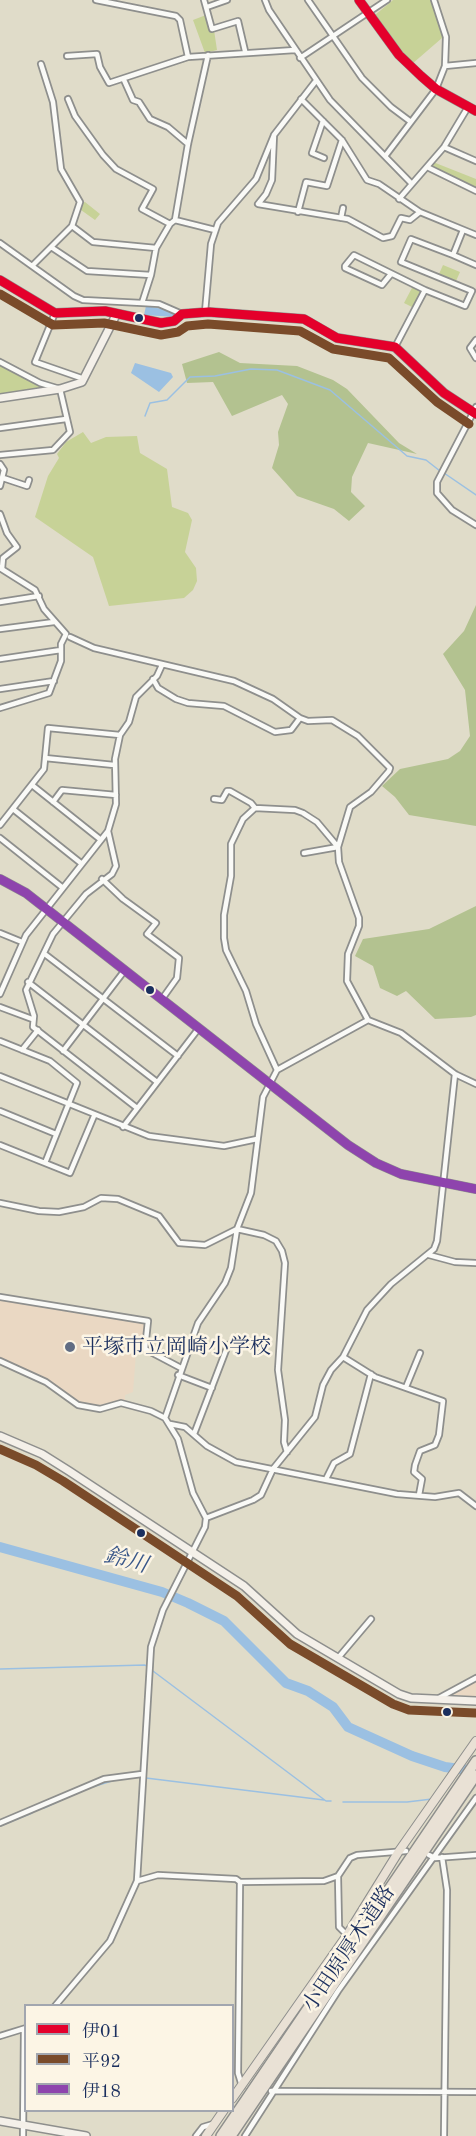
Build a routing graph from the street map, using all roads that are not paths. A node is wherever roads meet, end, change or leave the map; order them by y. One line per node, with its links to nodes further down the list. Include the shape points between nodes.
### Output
1 (96, 0): 16 (street, via 176,16)
2 (204, 0): 9 (street)
3 (227, 0): 9 (street)
4 (266, 0): 12 (street)
5 (308, 0): 11 (street)
6 (359, 0): 10 (street)
7 (387, 0): 10 (street)
8 (434, 0): 20 (street, via 446,37)
9 (207, 7): 13 (street, via 212,29 238,21)
10 (368, 12): 11 (street); 23 (street, via 399,55)
11 (332, 37): 17 (street); 29 (street, via 362,78)
12 (295, 50): 13 (street); 17 (street)
13 (245, 51): 14 (street)
14 (208, 55): 16 (street); 32 (street)
15 (67, 57): 21 (street, via 97,54 109,82)
16 (188, 57): 21 (street)
17 (300, 58): 22 (street)
18 (476, 63): 20 (street)
19 (41, 64): 49 (street, via 53,102 61,169 80,202)
20 (445, 66): 23 (street)
21 (124, 80): 32 (street, via 133,100 139,102 150,119 168,127)
22 (315, 82): 25 (street); 36 (street)
23 (436, 89): 26 (street); 29 (street)
24 (68, 99): 48 (street, via 75,116 116,169 153,189 142,209)
25 (301, 99): 28 (street); 30 (street)
26 (468, 107): 27 (street); 33 (street)
27 (476, 111)
28 (323, 121): 31 (street); 35 (street)
29 (411, 122): 36 (street)
30 (274, 135): 44 (street, via 272,180 258,204); 50 (street, via 256,179)
31 (342, 140): 42 (street, via 367,180 380,184); 44 (street, via 327,186 306,182)
32 (188, 144): 47 (street)
33 (444, 147): 38 (street); 39 (street)
34 (305, 151): 35 (street)
35 (312, 153): 37 (street)
36 (386, 155): 40 (street)
37 (324, 158)
38 (476, 161)
39 (427, 167): 40 (street); 41 (street)
40 (412, 184): 42 (street)
41 (476, 191)
42 (399, 199): 45 (street)
43 (343, 208): 46 (street)
44 (298, 212): 46 (street)
45 (420, 212): 46 (street, via 410,220 401,218 388,237 383,238); 51 (street)
46 (341, 218)
47 (175, 220): 48 (street); 50 (street)
48 (170, 224): 55 (street)
49 (72, 226): 54 (street); 55 (street, via 93,242)
50 (215, 230): 64 (street)
51 (463, 230): 52 (street); 56 (street)
52 (476, 235)
53 (0, 243): 58 (street)
54 (51, 247): 58 (street); 60 (street, via 87,271)
55 (156, 248): 60 (street)
56 (453, 255): 57 (street); 62 (street, via 411,238 401,262 472,291 465,306)
57 (476, 265)
58 (32, 266): 63 (street, via 83,300)
59 (391, 274): 59 (street, via 382,285 345,266 354,255); 62 (street)
60 (151, 275): 63 (street)
61 (0, 280): 65 (street)
62 (425, 290): 69 (street)
63 (142, 303): 66 (street, via 159,304)
64 (205, 312): 66 (street); 69 (street, via 304,319 337,338)
65 (55, 313): 67 (street, via 105,310); 72 (street, via 35,362)
66 (182, 314): 67 (street, via 174,321 161,323)
67 (116, 315): 72 (street)
68 (476, 340): 70 (street, via 470,348)
69 (395, 347): 75 (street, via 444,393)
70 (476, 358)
71 (0, 362): 73 (street)
72 (85, 379): 73 (street)
73 (60, 389): 74 (street); 76 (street)
74 (0, 398)
75 (475, 411): 84 (street, via 441,473 437,493 452,510)
76 (66, 419): 77 (street); 78 (street, via 70,432 53,450)
77 (0, 428)
78 (0, 455)
79 (0, 464): 80 (street)
80 (3, 478): 81 (street, via 27,486); 82 (street)
81 (29, 480)
82 (0, 486)
83 (0, 514): 85 (street, via 17,547 3,558)
84 (476, 525)
85 (1, 568): 86 (street, via 29,584)
86 (39, 596): 87 (street); 88 (street)
87 (0, 602)
88 (54, 622): 89 (street); 91 (street, via 66,634)
89 (0, 629)
90 (70, 637): 93 (street, via 94,648)
91 (61, 650): 92 (street); 95 (street)
92 (0, 659)
93 (162, 665): 94 (street); 98 (street, via 240,683)
94 (153, 679): 98 (street, via 158,688 176,699 224,706 276,732 291,730); 99 (street, via 136,697 129,722)
95 (54, 681): 96 (street); 97 (street, via 49,693)
96 (0, 689)
97 (0, 708)
98 (300, 718): 112 (street, via 332,720 346,726 390,768 378,785 350,807)
99 (120, 735): 100 (street, via 48,728); 101 (street)
100 (45, 758): 101 (street); 102 (street, via 44,769)
101 (114, 765): 103 (street)
102 (32, 785): 105 (street); 107 (street)
103 (116, 795): 105 (street, via 62,790); 109 (street)
104 (214, 799): 106 (street, via 222,800 230,791)
105 (53, 802): 111 (street)
106 (255, 808): 112 (street, via 303,813 317,822); 140 (street, via 243,819 231,844 224,938)
107 (13, 809): 108 (street); 114 (street)
108 (0, 825)
109 (108, 831): 111 (street); 116 (street, via 116,866 112,874)
110 (0, 838): 117 (street)
111 (101, 840): 114 (street)
112 (338, 847): 113 (street); 132 (street, via 339,862 359,918 348,954 348,981)
113 (304, 853)
114 (82, 864): 117 (street)
115 (0, 879): 118 (street, via 26,892)
116 (102, 879): 119 (street); 129 (street, via 156,923 147,934 179,958 177,978)
117 (63, 888): 118 (street)
118 (46, 909): 119 (street); 121 (street)
119 (64, 922): 122 (street, via 53,934); 124 (street)
120 (0, 933): 121 (street)
121 (22, 942): 125 (street)
122 (46, 955): 126 (street); 128 (street)
123 (0, 969): 125 (street)
124 (125, 970): 128 (street); 129 (street)
125 (8, 972): 127 (street)
126 (28, 982): 131 (street); 133 (street)
127 (0, 994)
128 (103, 999): 133 (street); 139 (street)
129 (162, 999): 134 (street)
130 (0, 1007): 131 (street)
131 (32, 1019): 135 (street)
132 (368, 1020): 140 (street); 141 (street, via 401,1033)
133 (82, 1025): 138 (street); 143 (street)
134 (199, 1028): 139 (street); 144 (street)
135 (38, 1030): 137 (street); 138 (street)
136 (0, 1041): 137 (street)
137 (22, 1050): 146 (street, via 50,1061 77,1083)
138 (63, 1050): 147 (street)
139 (178, 1056): 143 (street)
140 (277, 1070): 144 (street)
141 (455, 1074): 145 (street); 155 (street)
142 (0, 1076): 146 (street)
143 (157, 1082): 147 (street)
144 (268, 1083): 152 (street); 155 (street, via 376,1163 402,1174)
145 (476, 1084)
146 (68, 1104): 149 (street); 151 (street)
147 (137, 1108): 150 (street)
148 (0, 1111): 151 (street)
149 (94, 1116): 150 (street); 154 (street, via 69,1173)
150 (123, 1126): 152 (street, via 170,1141 224,1146)
151 (56, 1134): 154 (street)
152 (257, 1139): 158 (street, via 251,1193)
153 (0, 1145): 154 (street)
154 (45, 1163)
155 (443, 1183): 156 (street); 159 (street, via 437,1241)
156 (476, 1189)
157 (0, 1203): 158 (street, via 59,1212 84,1207 101,1198 118,1199 159,1216 179,1243 205,1245)
158 (237, 1230): 166 (street, via 225,1283 203,1312); 175 (street, via 276,1241 285,1263 278,1370)
159 (429, 1255): 160 (street); 164 (street, via 391,1284 367,1310)
160 (476, 1263)
161 (0, 1297): 166 (street, via 148,1321 145,1349)
162 (228, 1345): 170 (street)
163 (420, 1353): 169 (street)
164 (343, 1357): 167 (street); 175 (street, via 323,1385 315,1417)
165 (0, 1361): 171 (street, via 46,1382 78,1405 100,1408 121,1403)
166 (181, 1368): 168 (street)
167 (371, 1374): 169 (street); 177 (street, via 350,1454 334,1464)
168 (178, 1375): 170 (street); 171 (street)
169 (406, 1387): 178 (street, via 443,1401 435,1445 420,1451 415,1465 414,1472 422,1479)
170 (212, 1388): 173 (street)
171 (165, 1418): 172 (street)
172 (170, 1424): 173 (street, via 185,1426); 180 (street, via 193,1493)
173 (194, 1434): 176 (street, via 222,1457)
174 (0, 1436): 181 (street, via 42,1454)
175 (287, 1452): 176 (street)
176 (273, 1469): 177 (street); 180 (street, via 261,1495)
177 (326, 1479): 178 (street)
178 (419, 1495): 179 (street, via 459,1493)
179 (476, 1506)
180 (206, 1518): 181 (street)
181 (191, 1552): 183 (street, via 244,1586 297,1634); 189 (street, via 163,1610 149,1661)
182 (371, 1619): 183 (street)
183 (338, 1658): 185 (street, via 399,1694)
184 (476, 1678): 185 (street)
185 (439, 1698): 186 (street)
186 (476, 1701)
187 (476, 1741): 194 (main road, via 429,1806)
188 (476, 1761): 192 (highway, 小田原厚木道路)
189 (142, 1774): 193 (street, via 104,1779); 200 (street)
190 (476, 1774): 192 (highway, 小田原厚木道路)
191 (476, 1798): 198 (street)
192 (449, 1808): 207 (highway, 小田原厚木道路); 219 (highway, 小田原厚木道路)
193 (0, 1823)
194 (403, 1851): 199 (street, via 357,1855 350,1858); 202 (main road)
195 (429, 1855): 198 (street)
196 (476, 1855): 197 (street)
197 (442, 1857): 198 (street); 210 (street, via 447,1890)
198 (435, 1858): 207 (street)
199 (338, 1876): 201 (street, via 324,1881); 202 (street, via 339,1927)
200 (137, 1881): 201 (street, via 158,1875); 203 (street, via 110,1941)
201 (240, 1882): 208 (street)
202 (347, 1935): 208 (main road)
203 (57, 2004)
204 (24, 2028): 205 (street)
205 (0, 2036)
206 (24, 2046): 214 (street)
207 (267, 2090): 210 (street); 220 (highway, 小田原厚木道路); 221 (highway); 222 (street)
208 (236, 2092)
209 (476, 2092): 210 (street)
210 (446, 2093): 223 (street)
211 (223, 2112): 213 (main road)
212 (0, 2121): 214 (street)
213 (214, 2124): 217 (street, via 203,2127); 218 (main road)
214 (23, 2125): 215 (street); 216 (street)
215 (23, 2136)
216 (86, 2136)
217 (196, 2136)
218 (206, 2136)
219 (221, 2136)
220 (231, 2136)
221 (236, 2136)
222 (245, 2136)
223 (444, 2136)

